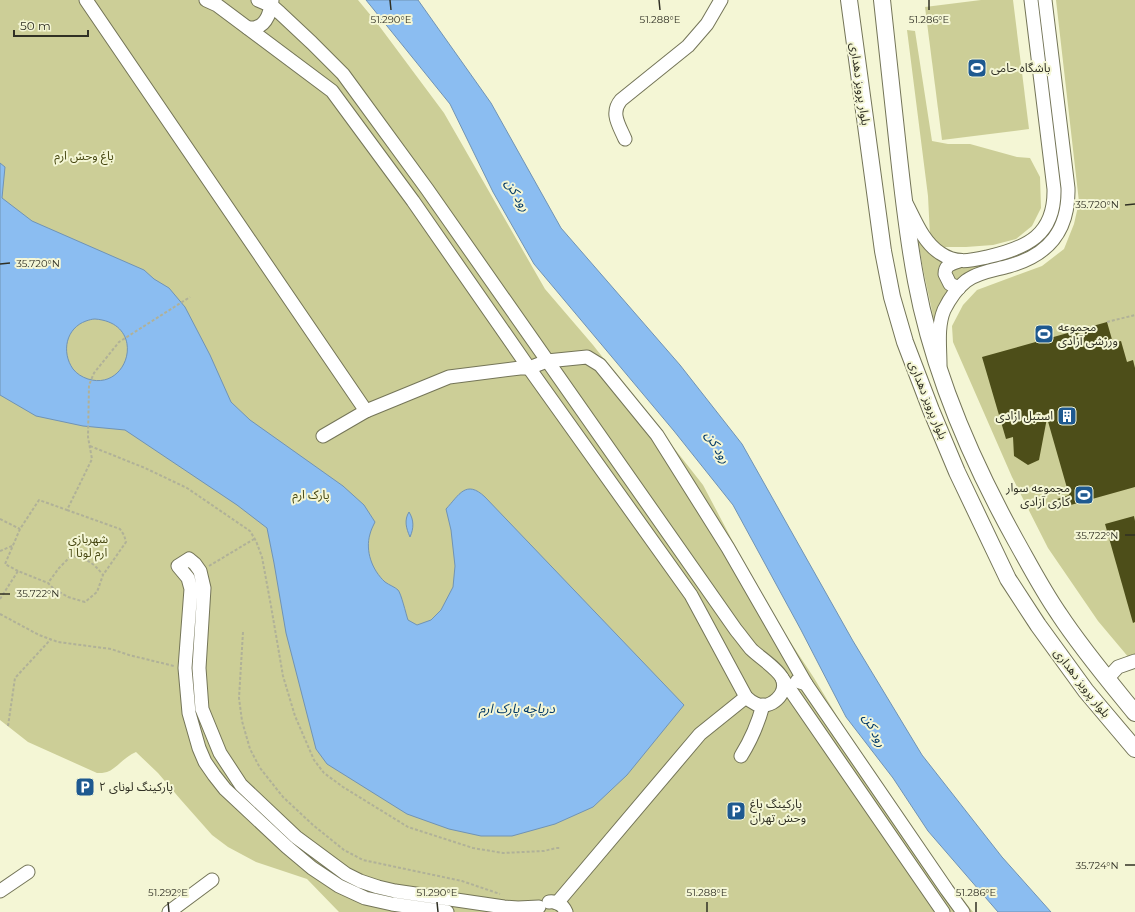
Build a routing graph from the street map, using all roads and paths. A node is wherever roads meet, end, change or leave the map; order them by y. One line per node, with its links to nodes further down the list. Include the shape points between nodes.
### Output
1 (86, 0): 27 (street)
2 (258, 0): 9 (street)
3 (721, 0): 13 (street, via 707,24 688,46 617,104 617,120)
4 (849, 0): 54 (main road, بلوار پرویز دهداری, via 883,251 892,297 905,342 928,403 957,472 1008,579 1086,691)
5 (882, 0): 17 (main road, بلوار پرویز دهداری)
6 (1031, 0): 15 (street)
7 (1045, 0): 14 (street)
8 (215, 2): 11 (street)
9 (272, 3): 10 (street); 11 (street, via 265,23)
10 (291, 24): 12 (street, via 273,24 269,27); 16 (street, via 343,74)
11 (248, 28): 12 (street)
12 (269, 44): 18 (street, via 332,91)
13 (625, 139)
14 (1065, 153): 15 (street); 20 (street, via 1068,199 1064,220 1056,235 1046,247 1027,260 982,273 966,281)
15 (1050, 155): 19 (street, via 1054,199 1048,224 1036,238 1003,253)
16 (427, 189): 18 (street); 24 (street)
17 (903, 199): 19 (street, via 928,242 941,254); 26 (main road, بلوار پرویز دهداری, via 916,282)
18 (413, 201): 25 (street)
19 (958, 261): 20 (street, via 949,264 945,274 950,284)
20 (959, 288): 26 (street, via 944,310 942,318)
21 (190, 297): 29 (path, via 119,342 94,373 90,385)
22 (1135, 315): 23 (path)
23 (1108, 322)
24 (547, 361): 25 (street); 47 (street, via 736,630); 49 (street, via 587,357 600,365 657,435 728,548)
25 (529, 368): 27 (street, via 449,377); 50 (street, via 691,595)
26 (940, 375): 48 (main road, بلوار پرویز دهداری, via 977,466 1034,574 1060,615)
27 (366, 411): 28 (street)
28 (323, 436)
29 (90, 446): 30 (path, via 92,459); 33 (path, via 187,488 250,531)
30 (68, 510): 32 (path, via 39,500); 38 (path, via 120,529 124,535 126,542)
31 (0, 519): 32 (path)
32 (20, 529): 34 (path)
33 (254, 539): 37 (path); 58 (path, via 262,557 283,676 295,716 314,760 324,773 408,827 473,848 503,853)
34 (13, 546): 35 (path); 36 (path, via 5,564)
35 (0, 551)
36 (18, 571): 39 (path); 40 (path)
37 (200, 571): 45 (street, via 189,559 178,566 188,578 191,589); 46 (street, via 204,588)
38 (103, 575): 39 (path, via 97,566 83,558 71,556); 39 (path, via 97,592 85,602 68,597)
39 (48, 583)
40 (0, 599)
41 (0, 614): 43 (path)
42 (242, 632): 62 (path, via 239,698 242,721 250,749 260,768 283,797 344,850 363,860 462,881)
43 (51, 639): 45 (path, via 111,649); 53 (path, via 15,678)
44 (1135, 661): 48 (street, via 1118,666)
45 (185, 668): 46 (street); 57 (street, via 189,713 205,762 225,789)
46 (199, 668): 56 (street, via 202,709 220,753 241,785)
47 (782, 678): 49 (street); 51 (street, via 783,690 780,696 776,701); 68 (street)
48 (1107, 679): 52 (main road, بلوار پرویز دهداری)
49 (806, 684): 69 (street)
50 (746, 697): 51 (street, via 756,704); 63 (street, via 700,734)
51 (763, 705): 55 (street, via 755,731)
52 (1135, 713)
53 (8, 726)
54 (1135, 749)
55 (741, 756)
56 (296, 837): 57 (street); 64 (street, via 346,874 378,887)
57 (286, 847): 66 (street, via 326,878 365,898)
58 (561, 848)
59 (28, 872): 61 (street)
60 (212, 880): 65 (street)
61 (0, 891)
62 (502, 895)
63 (556, 903): 64 (street, via 547,902); 67 (street)
64 (537, 910)
65 (169, 912)
66 (447, 912)
67 (566, 912)
68 (943, 912)
69 (963, 912)

